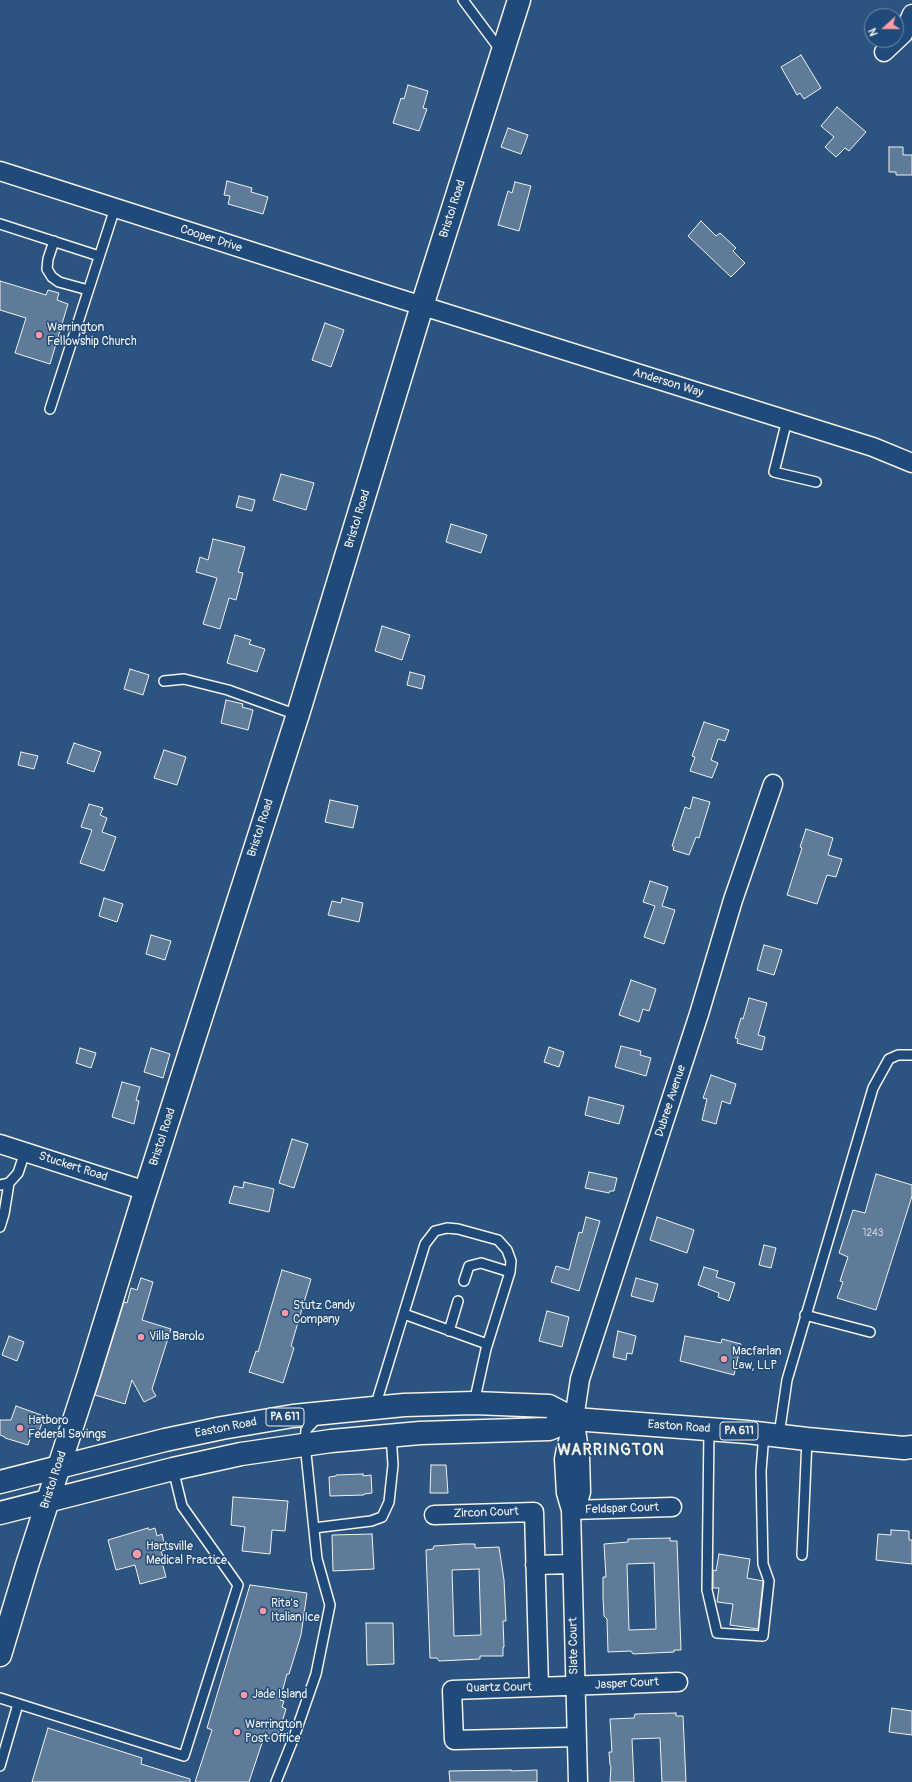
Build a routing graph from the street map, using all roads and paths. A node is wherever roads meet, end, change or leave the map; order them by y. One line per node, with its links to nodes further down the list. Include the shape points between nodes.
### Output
1 (464, 0): 5 (lane)
2 (519, 0): 5 (main road, Bristol Road)
3 (912, 14): 4 (street, via 903,34)
4 (884, 52)
5 (502, 54): 12 (main road, Bristol Road)
6 (0, 171): 7 (street, Cooper Drive)
7 (115, 208): 10 (lane); 12 (street, Cooper Drive)
8 (0, 224): 9 (lane)
9 (54, 241): 10 (lane); 11 (lane, via 47,269 52,277 59,282)
10 (99, 256): 11 (lane)
11 (88, 290): 13 (lane)
12 (422, 306): 14 (street, Anderson Way); 18 (main road, Bristol Road)
13 (50, 409)
14 (787, 420): 15 (street, Anderson Way, via 873,447); 16 (lane, via 774,472)
15 (912, 463)
16 (816, 482)
17 (164, 682): 18 (lane, via 184,679 228,690)
18 (297, 715): 24 (main road, Bristol Road)
19 (773, 784): 37 (street, Dubree Avenue, via 733,900 699,1014 580,1379)
20 (912, 1055): 30 (lane, via 898,1055 889,1059 873,1088)
21 (0, 1144): 22 (street, Stuckert Road)
22 (25, 1152): 23 (lane, via 18,1174); 24 (street, Stuckert Road)
23 (4, 1184): 25 (lane, via 4,1214)
24 (146, 1191): 44 (main road, Bristol Road)
25 (0, 1226)
26 (510, 1272): 27 (lane, via 481,1263 469,1266); 29 (lane, via 510,1254 498,1240 458,1229 435,1231 425,1244); 33 (lane)
27 (464, 1281)
28 (458, 1301): 31 (lane)
29 (404, 1314): 31 (lane); 35 (lane)
30 (805, 1315): 32 (lane); 39 (lane)
31 (449, 1330): 33 (lane)
32 (870, 1332)
33 (487, 1344): 34 (lane)
34 (474, 1403): 35 (main road, Easton Road / PA 611); 37 (main road, Easton Road / PA 611, via 549,1406)
35 (374, 1408): 36 (main road, Easton Road / PA 611)
36 (326, 1412): 42 (lane, via 314,1420 306,1430); 44 (main road, Easton Road / PA 611, via 222,1428)
37 (574, 1419): 38 (main road, Easton Road / PA 611); 40 (main road, Easton Road / PA 611, via 549,1429); 49 (street, via 580,1456 581,1492)
38 (709, 1429): 39 (main road, Easton Road / PA 611); 39 (lane, via 707,1590 717,1633 763,1636 769,1581 763,1564 761,1471)
39 (771, 1434): 41 (main road, Easton Road / PA 611)
40 (391, 1436): 42 (main road, Easton Road / PA 611); 52 (lane, via 393,1465 390,1494 382,1517 371,1521)
41 (807, 1439): 43 (main road, Easton Road / PA 611); 53 (lane)
42 (305, 1444): 45 (main road, Easton Road / PA 611); 52 (lane)
43 (909, 1448)
44 (58, 1467): 46 (main road, Easton Road / PA 611); 47 (main road, Bristol Road)
45 (172, 1469): 47 (main road, Easton Road / PA 611); 61 (lane, via 182,1506 238,1585 184,1756)
46 (0, 1482)
47 (48, 1500): 50 (main road, Easton Road / PA 611); 56 (main road, Bristol Road)
48 (672, 1507): 49 (street, Feldspar Court)
49 (571, 1510): 54 (street, Slate Court)
50 (0, 1513)
51 (434, 1515): 55 (street, Zircon Court, via 534,1512)
52 (314, 1528): 64 (lane, via 317,1559 330,1605 316,1674)
53 (802, 1556)
54 (572, 1564): 55 (street); 58 (street, Slate Court)
55 (535, 1565): 59 (street, Zircon Court)
56 (0, 1655)
57 (678, 1682): 58 (street, Jasper Court)
58 (575, 1686): 59 (street, Quartz Court); 62 (street, Slate Court)
59 (539, 1687): 62 (street, Quartz Court, via 452,1690 454,1740)
60 (0, 1698): 61 (lane)
61 (18, 1704): 63 (lane)
62 (576, 1737): 65 (street, Slate Court)
63 (0, 1766)
64 (276, 1782)
65 (578, 1782)

